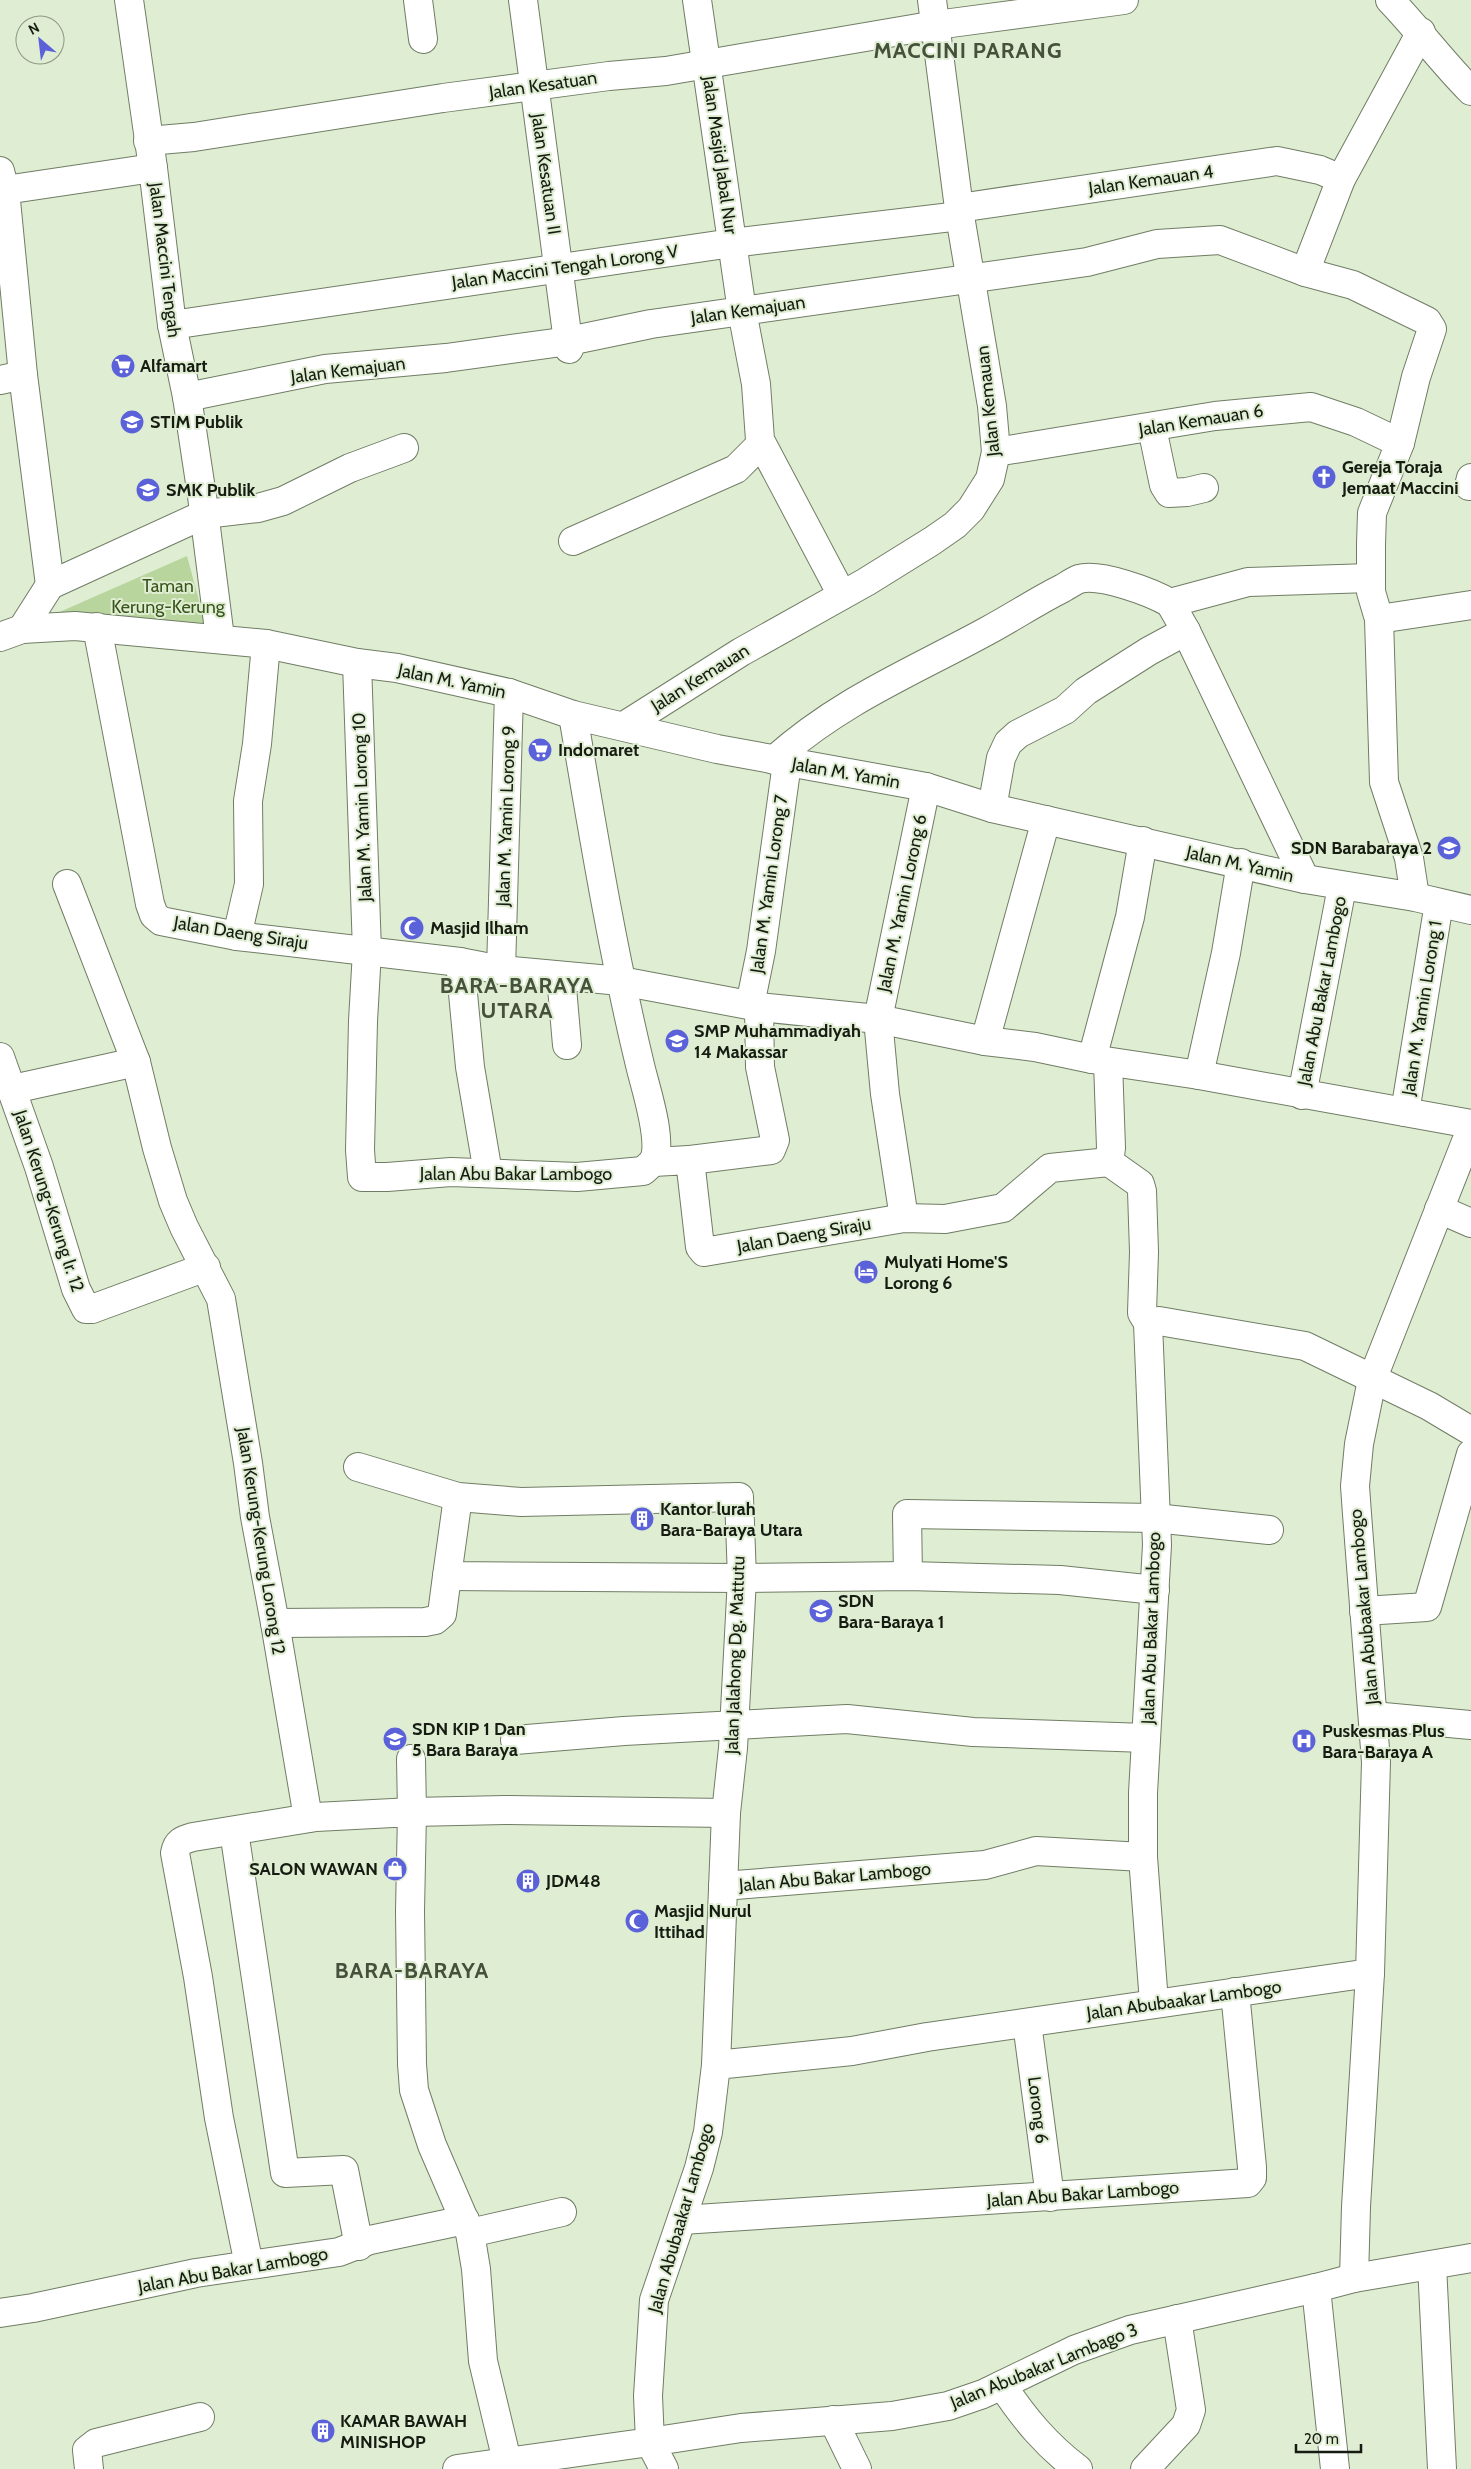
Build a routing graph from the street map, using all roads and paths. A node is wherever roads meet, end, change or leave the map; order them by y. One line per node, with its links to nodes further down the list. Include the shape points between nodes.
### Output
1 (129, 0): 13 (street, Jalan Maccini Tengah)
2 (418, 0): 9 (street)
3 (523, 0): 11 (street, Jalan Kesatuan II)
4 (697, 0): 10 (street, Jalan Masjid Jabal Nur)
5 (1124, 0): 7 (street, Jalan Kesatuan)
6 (1390, 0): 8 (street)
7 (934, 12): 10 (street, Jalan Kesatuan); 17 (street, Jalan Kemauan)
8 (1421, 32): 12 (street); 15 (street)
9 (423, 38)
10 (707, 63): 11 (street, Jalan Kesatuan); 18 (street, Jalan Masjid Jabal Nur)
11 (534, 88): 13 (street, Jalan Kesatuan); 19 (street, Jalan Kesatuan II)
12 (1471, 91)
13 (148, 141): 14 (street, Jalan Maccini Tengah)
14 (153, 168): 16 (street); 23 (street, Jalan Maccini Tengah)
15 (1341, 179): 17 (street, Jalan Kemauan 4, via 1320,170 1277,161); 20 (street)
16 (2, 180): 25 (street)
17 (959, 212): 18 (street, Jalan Maccini Tengah Lorong V); 21 (street, Jalan Kemauan)
18 (732, 243): 19 (street, Jalan Maccini Tengah Lorong V); 22 (street, Jalan Masjid Jabal Nur)
19 (559, 267): 23 (street, Jalan Maccini Tengah Lorong V); 24 (street, Jalan Kesatuan II)
20 (1305, 272): 21 (street, Jalan Kemajuan, via 1220,240 1157,244 1087,262); 28 (street, Jalan Kemajuan, via 1353,285 1430,325 1432,329)
21 (971, 277): 22 (street, Jalan Kemajuan); 31 (street, Jalan Kemauan, via 992,406)
22 (742, 311): 24 (street, Jalan Kemajuan, via 651,324); 29 (street, Jalan Masjid Jabal Nur, via 756,384)
23 (172, 324): 26 (street, Jalan Maccini Tengah)
24 (569, 345): 26 (street, Jalan Kemajuan, via 325,369)
25 (11, 377): 36 (street)
26 (187, 397): 33 (street, Jalan Maccini Tengah)
27 (1152, 428): 28 (street, Jalan Kemauan 6, via 1216,416 1311,407 1356,422); 31 (street, Jalan Kemauan 6); 32 (street, via 1162,478 1169,493)
28 (1400, 443): 35 (street, Jalan M. Yamin Lorong 1, via 1372,513)
29 (761, 444): 34 (street, via 736,469); 37 (street)
30 (404, 448): 33 (street, via 350,468 283,501 258,508)
31 (996, 452): 37 (street, Jalan Kemauan, via 990,479 971,509 955,525)
32 (1204, 488)
33 (205, 514): 36 (street); 44 (street, Jalan Maccini Tengah)
34 (573, 540)
35 (1370, 578): 38 (street, via 1248,582); 40 (street, Jalan M. Yamin Lorong 1)
36 (50, 584): 43 (street)
37 (842, 595): 49 (street, Jalan Kemauan, via 741,652)
38 (1170, 603): 42 (street); 50 (street, via 1127,585 1080,579 832,713 804,733)
39 (1471, 606): 40 (street)
40 (1379, 618): 59 (street, Jalan M. Yamin Lorong 1, via 1384,782 1409,858)
41 (97, 627): 43 (street, Jalan M. Yamin, via 53,626); 44 (street, Jalan M. Yamin); 61 (street, Jalan Daeng Siraju, via 154,915 161,921)
42 (1186, 630): 52 (street, via 1086,690 1064,710 1018,734 1008,743 1001,758); 56 (street)
43 (11, 633)
44 (220, 638): 45 (street, Jalan M. Yamin)
45 (266, 644): 46 (street, Jalan M. Yamin); 61 (street, via 248,801 249,884)
46 (356, 663): 47 (street, Jalan M. Yamin, via 397,668); 62 (street, Jalan M. Yamin Lorong 10)
47 (509, 693): 48 (street, Jalan M. Yamin); 64 (street, Jalan M. Yamin Lorong 9)
48 (573, 715): 49 (street, Jalan M. Yamin); 66 (street, via 599,874)
49 (624, 726): 50 (street, Jalan M. Yamin)
50 (780, 761): 51 (street, Jalan M. Yamin); 67 (street, Jalan M. Yamin Lorong 7)
51 (926, 788): 52 (street, Jalan M. Yamin); 68 (street, Jalan M. Yamin Lorong 6)
52 (992, 808): 53 (street, Jalan M. Yamin)
53 (1046, 820): 54 (street, Jalan M. Yamin); 69 (street)
54 (1143, 841): 55 (street, Jalan M. Yamin); 72 (street)
55 (1241, 863): 56 (street, Jalan M. Yamin); 74 (street, via 1226,953)
56 (1306, 879): 58 (street, Jalan M. Yamin)
57 (67, 884): 73 (street, Jalan Kerung-Kerung Lorong 12)
58 (1342, 887): 59 (street, Jalan M. Yamin); 76 (street, Jalan Abu Bakar Lambogo)
59 (1427, 900): 60 (street, Jalan M. Yamin); 77 (street, Jalan M. Yamin Lorong 1)
60 (1471, 910)
61 (237, 936): 62 (street, Jalan Daeng Siraju)
62 (367, 951): 63 (street, Jalan Daeng Siraju); 83 (street, Jalan Abu Bakar Lambogo, via 360,1150 362,1177)
63 (460, 962): 64 (street, Jalan Daeng Siraju); 83 (street, via 470,1067)
64 (501, 970): 65 (street, Jalan Daeng Siraju)
65 (561, 976): 66 (street, Jalan Daeng Siraju); 70 (street)
66 (621, 981): 67 (street, Jalan Daeng Siraju); 81 (street, via 651,1111 656,1151)
67 (755, 1006): 68 (street, Jalan Daeng Siraju); 80 (street, Jalan M. Yamin Lorong 7, via 760,1067 775,1140 772,1150)
68 (878, 1019): 69 (street, Jalan Daeng Siraju); 85 (street, via 885,1094)
69 (985, 1041): 72 (street, Jalan Daeng Siraju)
70 (567, 1045)
71 (0, 1057): 75 (street, Jalan Kerung-Kerung lr. 12)
72 (1100, 1060): 74 (street, Jalan Daeng Siraju); 82 (street)
73 (136, 1062): 75 (street); 87 (street, Jalan Kerung-Kerung Lorong 12, via 173,1201)
74 (1199, 1075): 76 (street, Jalan Daeng Siraju)
75 (13, 1090): 87 (street, Jalan Kerung-Kerung lr. 12, via 70,1272 86,1309)
76 (1302, 1095): 77 (street, Jalan Daeng Siraju)
77 (1405, 1112): 78 (street, Jalan Daeng Siraju)
78 (1471, 1124)
79 (1471, 1129): 84 (street, Jalan Abubaakar Lambogo)
80 (690, 1160): 81 (street); 85 (street, Jalan Daeng Siraju, via 700,1247 704,1252)
81 (653, 1162): 83 (street, Jalan Abu Bakar Lambogo, via 643,1171 577,1177)
82 (1109, 1162): 85 (street, via 1050,1168 1004,1208 945,1219); 88 (street, Jalan Abu Bakar Lambogo, via 1140,1184 1142,1191 1142,1313)
83 (488, 1173)
84 (1439, 1210): 86 (street); 89 (street, Jalan Abubaakar Lambogo)
85 (904, 1218)
86 (1471, 1223)
87 (206, 1267): 101 (street, Jalan Kerung-Kerung Lorong 12, via 225,1314 255,1517)
88 (1148, 1323): 89 (street, via 1159,1321 1305,1346); 94 (street, Jalan Abu Bakar Lambogo)
89 (1372, 1380): 90 (street, via 1428,1406); 100 (street, Jalan Abubaakar Lambogo, via 1363,1418 1355,1486)
90 (1471, 1431)
91 (1471, 1454): 100 (street, via 1427,1607)
92 (358, 1467): 93 (street)
93 (458, 1497): 96 (street); 98 (street, Jalan Jalahong Dg. Mattutu, via 520,1502 739,1497)
94 (1155, 1518): 95 (street); 97 (street, via 907,1514); 99 (street, Jalan Abu Bakar Lambogo, via 1158,1545)
95 (1269, 1530)
96 (447, 1576): 98 (street); 101 (street, via 442,1614 435,1620)
97 (908, 1576): 98 (street); 99 (street, via 1060,1580)
98 (742, 1578): 104 (street, Jalan Jalahong Dg. Mattutu)
99 (1155, 1590): 105 (street, Jalan Abu Bakar Lambogo)
100 (1364, 1611): 102 (street, Jalan Abubaakar Lambogo)
101 (275, 1623): 110 (street, Jalan Kerung-Kerung Lorong 12)
102 (1373, 1716): 103 (street); 114 (street, Jalan Abubaakar Lambogo, via 1376,1786)
103 (1471, 1725)
104 (733, 1726): 105 (street, via 847,1719 973,1732); 106 (street, via 624,1730); 109 (street, Jalan Jalahong Dg. Mattutu)
105 (1146, 1738): 112 (street, Jalan Abu Bakar Lambogo)
106 (514, 1740)
107 (411, 1759): 108 (street)
108 (412, 1812): 109 (street); 110 (street); 122 (street, via 410,1911 414,2090 432,2145)
109 (726, 1812): 113 (street, Jalan Jalahong Dg. Mattutu)
110 (308, 1818): 111 (street)
111 (234, 1831): 123 (street, via 286,2173 344,2170); 126 (street, via 182,1840 175,1853 198,1976 219,2118)
112 (1143, 1857): 113 (street, Jalan Abu Bakar Lambogo, via 1036,1851 985,1865); 116 (street)
113 (723, 1886): 118 (street, Jalan Jalahong Dg. Mattutu)
114 (1370, 1973): 115 (street, Jalan Abubaakar Lambogo); 127 (street)
115 (1235, 1992): 116 (street, Jalan Abubaakar Lambogo); 119 (street, Jalan Abu Bakar Lambogo, via 1252,2178 1245,2184)
116 (1154, 2004): 117 (street, Jalan Abubaakar Lambogo)
117 (1027, 2023): 118 (street, Jalan Abubaakar Lambogo, via 852,2051); 119 (street, Lorong 6)
118 (716, 2066): 121 (street, Jalan Abubaakar Lambogo, via 708,2132)
119 (1050, 2196): 121 (street, Jalan Abu Bakar Lambogo)
120 (562, 2212): 122 (street, Jalan Abu Bakar Lambogo)
121 (682, 2220): 134 (street, Jalan Abubaakar Lambogo, via 654,2300 648,2396)
122 (467, 2226): 123 (street, Jalan Abu Bakar Lambogo, via 370,2240); 135 (street, via 476,2268 483,2361)
123 (359, 2246): 126 (street, Jalan Abu Bakar Lambogo, via 339,2252)
124 (1471, 2258): 125 (street, Jalan Abubakar Lambago 3)
125 (1432, 2264): 127 (street, Jalan Abubakar Lambago 3); 143 (street)
126 (249, 2265): 129 (street, Jalan Abu Bakar Lambogo)
127 (1354, 2278): 128 (street, Jalan Abubakar Lambago 3)
128 (1316, 2288): 130 (street, Jalan Abubakar Lambago 3); 142 (street)
129 (0, 2313)
130 (1176, 2319): 131 (street, Jalan Abubakar Lambago 3, via 1102,2339); 141 (street, via 1191,2410 1186,2425)
131 (1002, 2386): 133 (street, Jalan Abubakar Lambago 3, via 966,2401 932,2410); 140 (street, via 1036,2432)
132 (200, 2417): 136 (street, via 96,2442 87,2450)
133 (833, 2420): 134 (street, Jalan Abubakar Lambago 3, via 741,2428); 139 (street)
134 (650, 2442): 135 (street); 138 (street)
135 (507, 2461): 137 (street)
136 (89, 2469)
137 (457, 2469)
138 (664, 2469)
139 (857, 2469)
140 (1078, 2469)
141 (1144, 2469)
142 (1335, 2469)
143 (1442, 2469)

